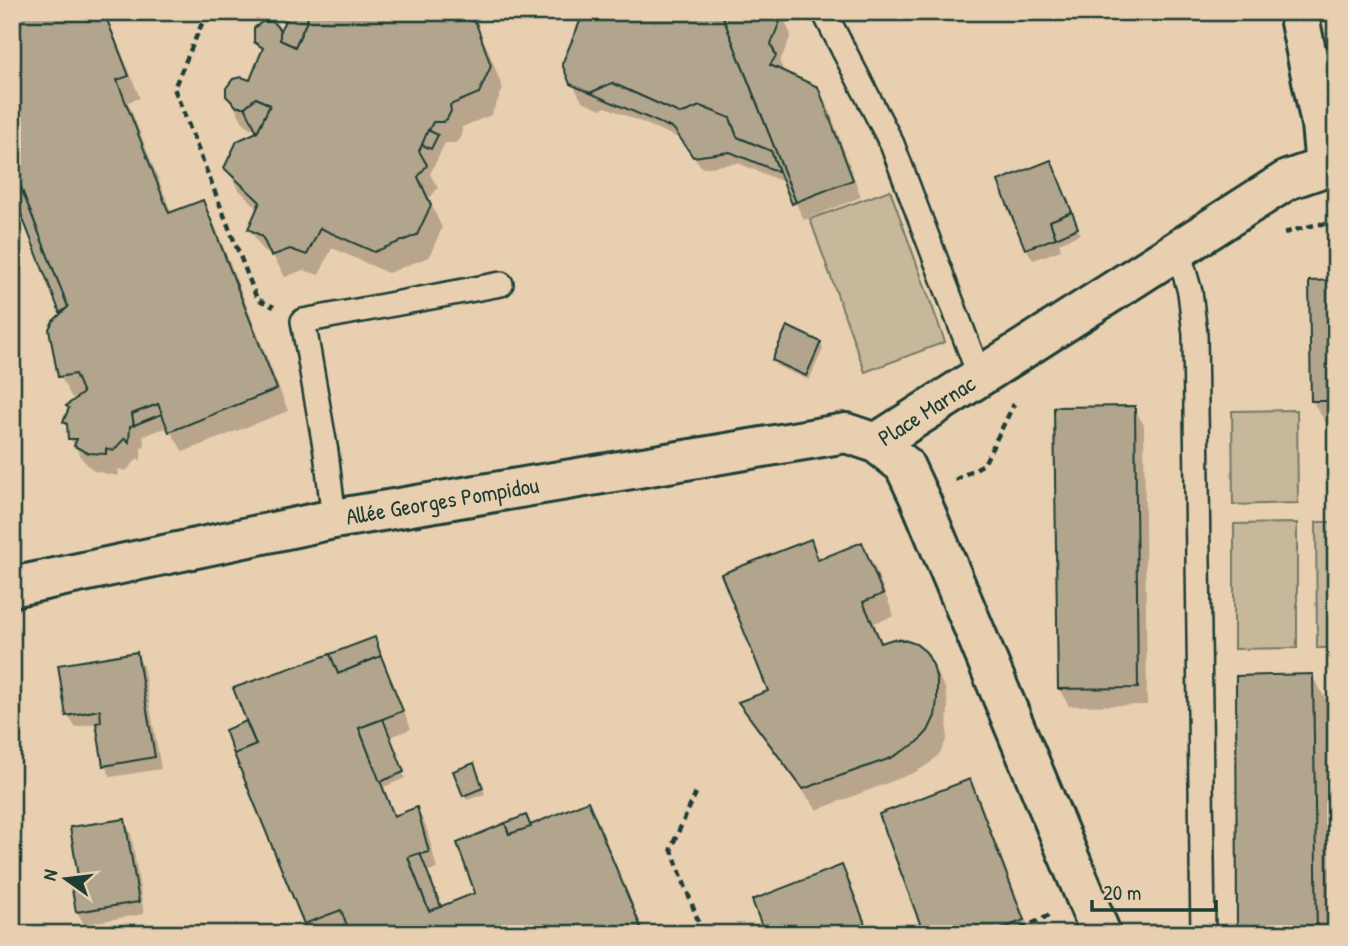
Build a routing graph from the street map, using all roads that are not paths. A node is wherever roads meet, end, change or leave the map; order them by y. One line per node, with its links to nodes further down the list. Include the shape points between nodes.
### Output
1 (824, 12): 6 (lane, via 892,144)
2 (1298, 12): 3 (street)
3 (1331, 168): 4 (street, Place Marnac, via 1287,180)
4 (1178, 250): 6 (street, Place Marnac); 11 (lane, via 1195,334)
5 (500, 284): 8 (lane, via 303,321)
6 (980, 377): 7 (street, Place Marnac)
7 (876, 443): 8 (street, Allée Georges Pompidou, via 846,433); 10 (street, Place Marnac, via 904,465 920,499)
8 (334, 519): 9 (street, Allée Georges Pompidou)
9 (12, 587)
10 (1101, 934)
11 (1203, 934)

